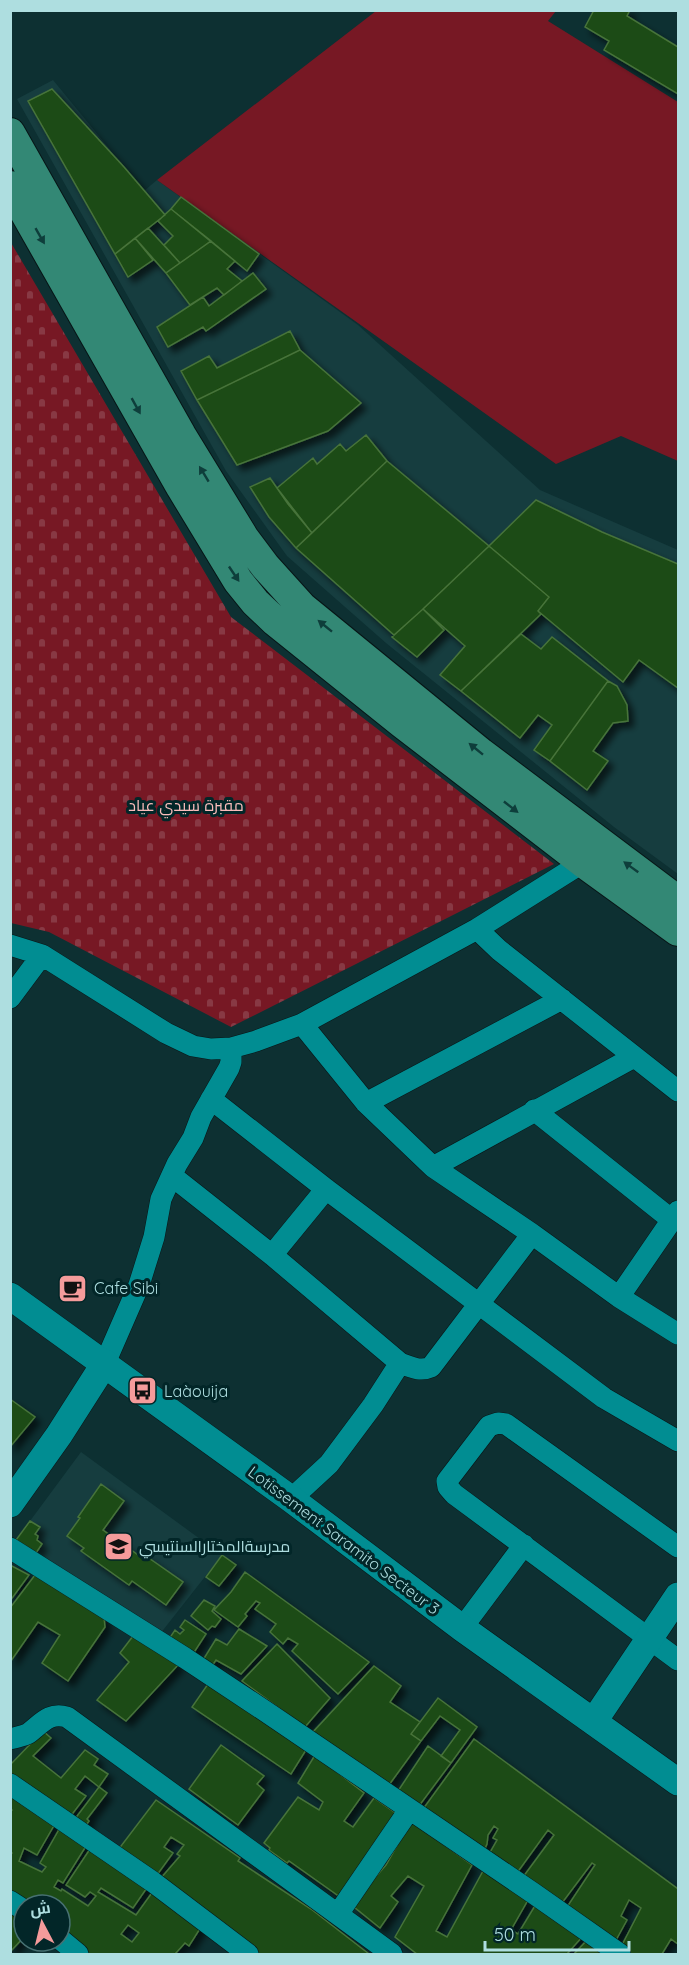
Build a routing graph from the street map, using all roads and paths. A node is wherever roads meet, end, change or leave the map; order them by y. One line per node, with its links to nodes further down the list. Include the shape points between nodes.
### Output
1 (10, 133): 3 (main road)
2 (10, 186): 3 (main road, one-way to 3)
3 (170, 441): 4 (main road, via 265,566 410,713 481,753)
4 (594, 855): 5 (main road, one-way to 4); 6 (street); 7 (main road)
5 (678, 901)
6 (477, 929): 11 (street); 12 (street)
7 (678, 931)
8 (10, 945): 9 (street)
9 (42, 955): 10 (street); 13 (street, via 166,1033 193,1046)
10 (10, 998)
11 (562, 999): 14 (street); 17 (street)
12 (302, 1024): 13 (street); 17 (street)
13 (231, 1048): 16 (street, via 229,1068)
14 (634, 1057): 15 (street); 18 (street)
15 (675, 1079)
16 (211, 1099): 20 (street); 21 (street)
17 (366, 1102): 19 (street)
18 (534, 1110): 19 (street); 22 (street)
19 (433, 1167): 23 (street)
20 (172, 1176): 24 (street); 29 (street, via 161,1199 139,1285)
21 (326, 1189): 24 (street); 27 (street)
22 (675, 1216): 26 (street)
23 (532, 1234): 26 (street); 27 (street)
24 (273, 1255): 30 (street)
25 (10, 1296): 29 (street, Lotissement Saramito Secteur 3)
26 (619, 1298): 28 (street)
27 (479, 1305): 30 (street, via 431,1367 424,1370); 31 (street, via 604,1398)
28 (678, 1334)
29 (105, 1363): 32 (street, Lotissement Saramito Secteur 3); 33 (street)
30 (400, 1364): 32 (street, via 329,1464)
31 (678, 1441)
32 (291, 1499): 38 (street, Lotissement Saramito Secteur 3)
33 (10, 1504)
34 (524, 1545): 35 (street, via 448,1487 447,1481 489,1426 498,1423); 38 (street); 39 (street)
35 (678, 1547)
36 (10, 1548): 45 (street, via 195,1665)
37 (678, 1596): 39 (street)
38 (462, 1628): 41 (street, Lotissement Saramito Secteur 3)
39 (650, 1638): 40 (street); 41 (street)
40 (678, 1660)
41 (594, 1721): 43 (street, Lotissement Saramito Secteur 3)
42 (10, 1739): 46 (street, via 27,1734 44,1719 67,1717)
43 (678, 1782)
44 (10, 1784): 47 (street, via 153,1882)
45 (409, 1810): 46 (street); 49 (street)
46 (338, 1914): 48 (street)
47 (248, 1954)
48 (392, 1954)
49 (620, 1954)

